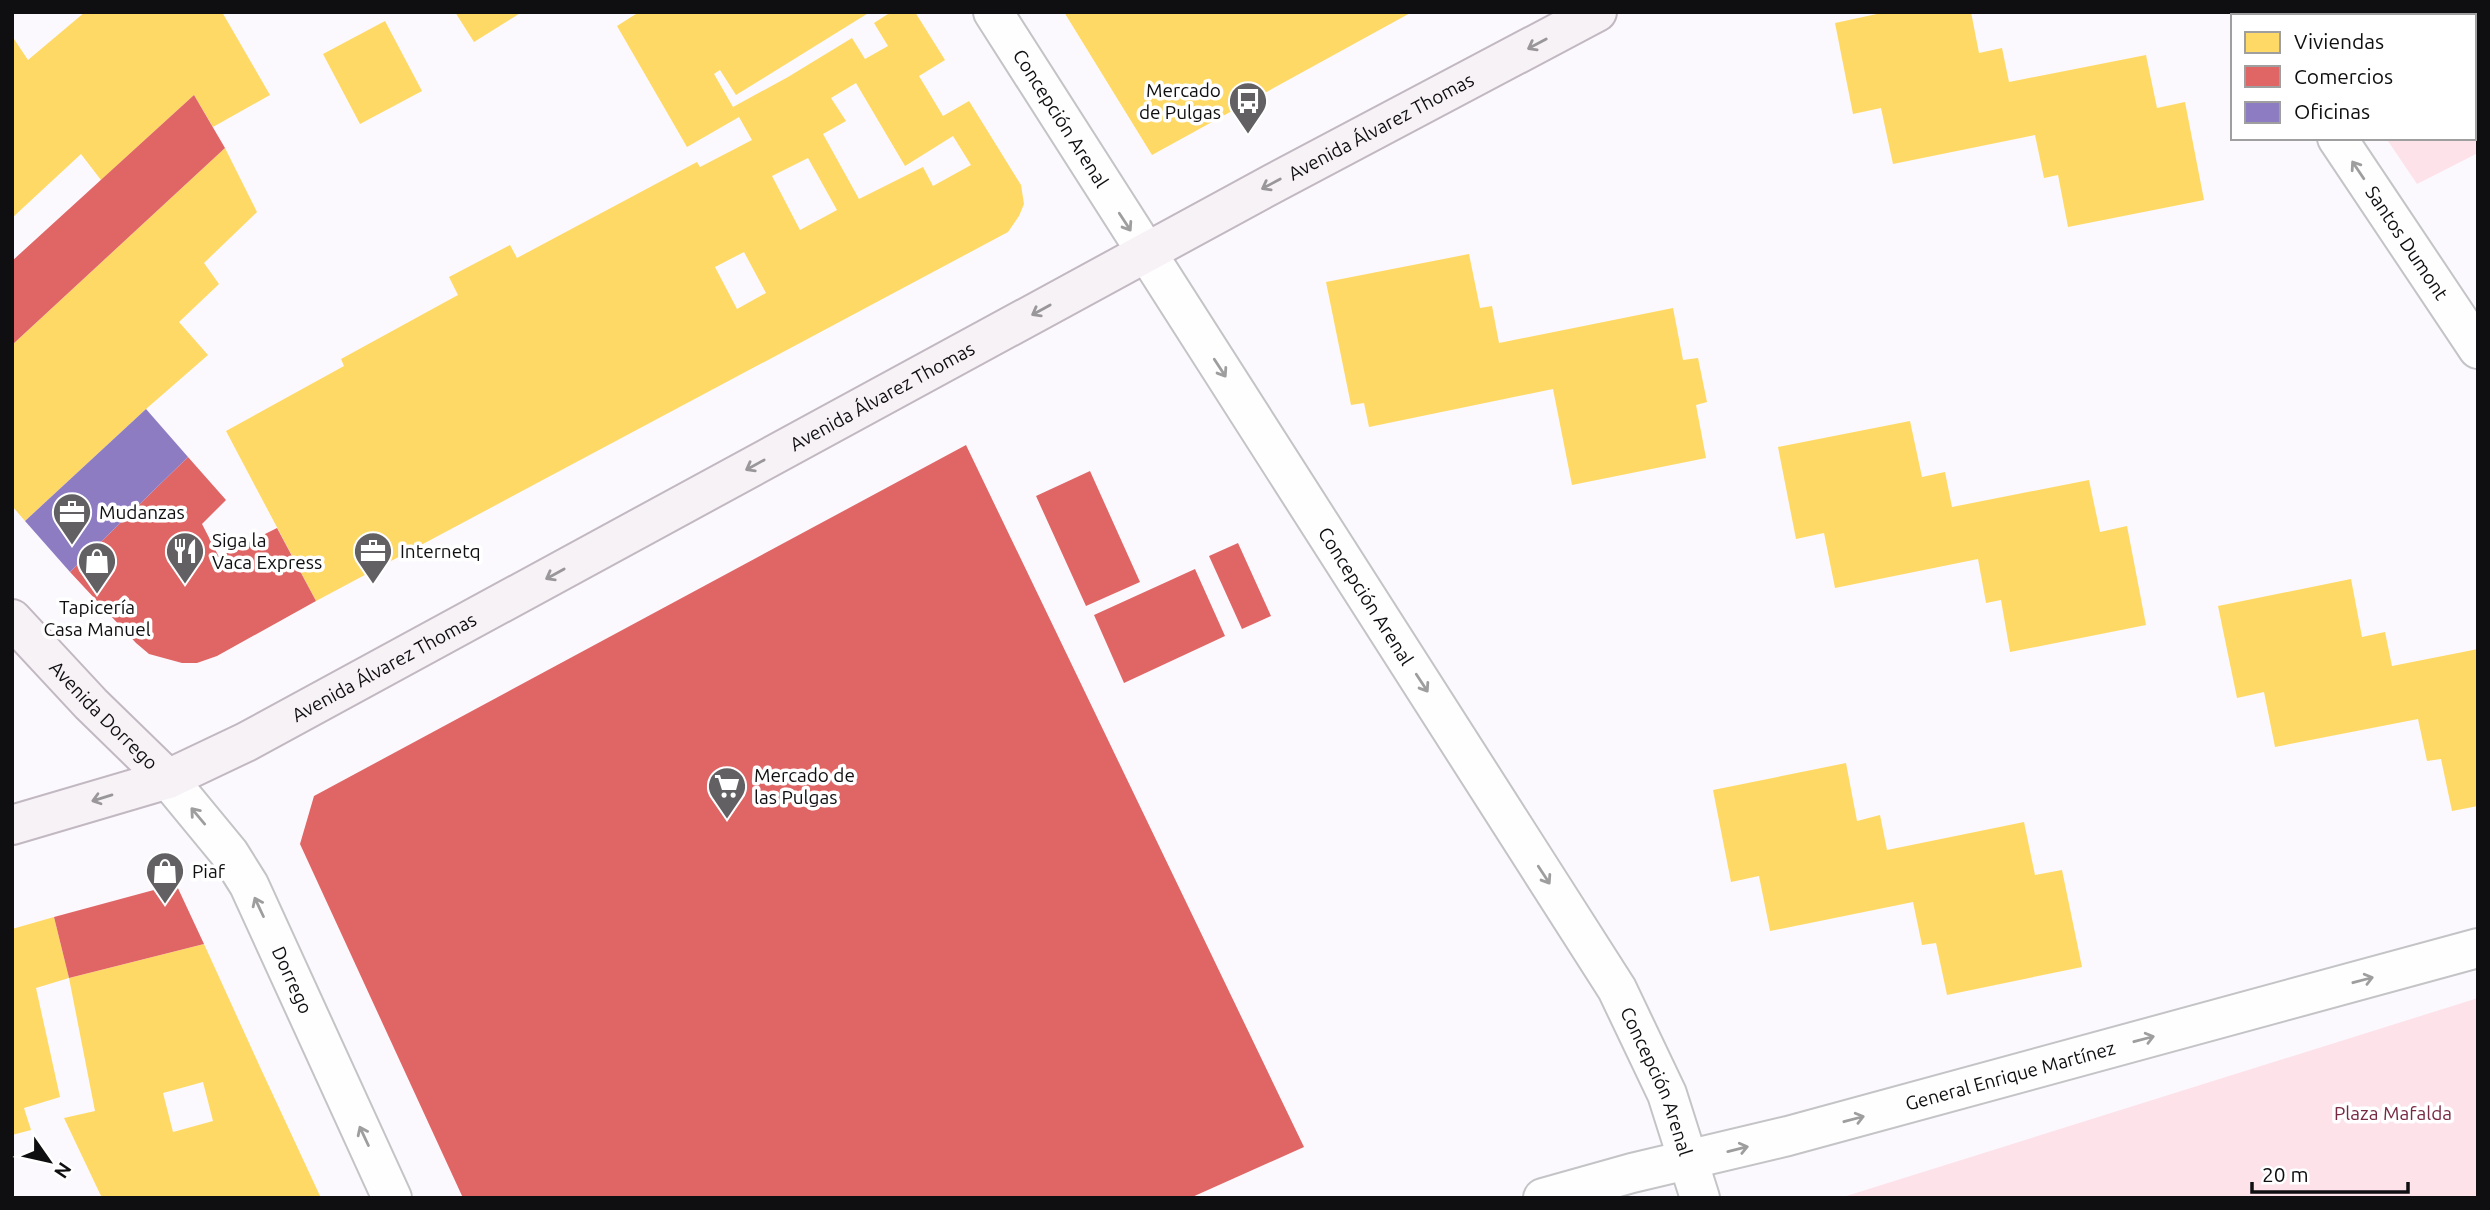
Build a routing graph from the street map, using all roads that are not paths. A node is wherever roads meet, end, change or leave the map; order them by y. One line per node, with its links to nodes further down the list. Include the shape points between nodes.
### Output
1 (993, 12): 4 (street, Concepción Arenal, one-way to 4)
2 (1597, 12): 4 (main road, Avenida Álvarez Thomas, one-way to 4)
3 (2338, 140): 5 (street, Santos Dumont, one-way to 3)
4 (1145, 253): 7 (main road, Avenida Álvarez Thomas, one-way to 7, via 246,742); 10 (street, Concepción Arenal, one-way to 10, via 1617,989 1667,1094)
5 (2478, 349)
6 (12, 619): 7 (main road, Avenida Dorrego)
7 (168, 779): 8 (main road, Avenida Álvarez Thomas, one-way to 8); 11 (street, Dorrego, one-way to 7, via 249,885 229,853)
8 (12, 825)
9 (2478, 948): 10 (street, General Enrique Martínez, one-way to 9)
10 (1688, 1161): 12 (street, General Enrique Martínez); 13 (street, Concepción Arenal)
11 (392, 1198)
12 (1543, 1198)
13 (1700, 1198)

